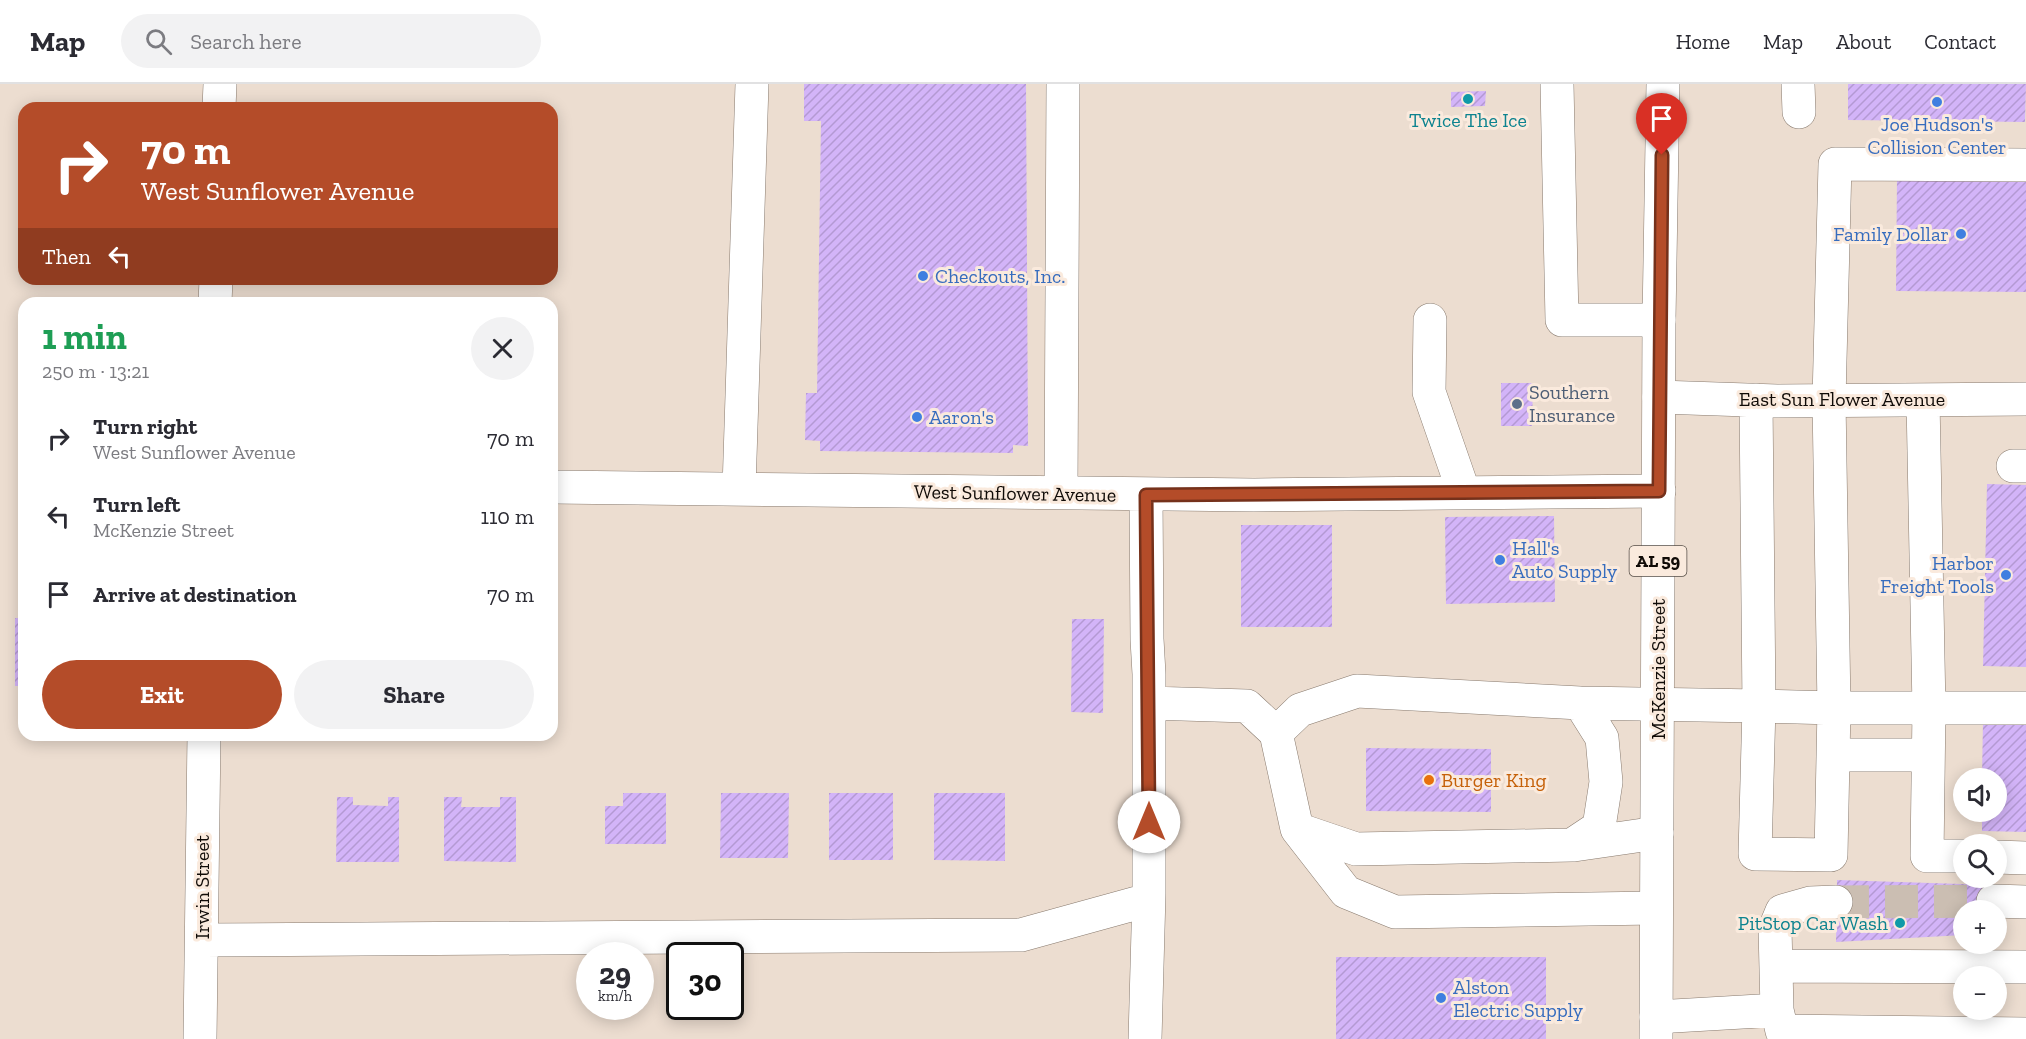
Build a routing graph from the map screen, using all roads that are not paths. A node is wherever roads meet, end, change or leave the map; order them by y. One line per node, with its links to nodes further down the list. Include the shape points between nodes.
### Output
1 (220, 84): 6 (street)
2 (752, 84): 16 (street)
3 (1063, 84): 18 (street)
4 (1557, 84): 9 (street, via 1562,320)
5 (1663, 84): 9 (street, McKenzie Street / AL 59)
6 (219, 102)
7 (2026, 165): 13 (street, via 1834,164)
8 (1430, 320): 19 (street, via 1429,392)
9 (1659, 320): 10 (street, McKenzie Street / AL 59)
10 (1659, 397): 12 (street, East Sun Flower Avenue); 17 (street, McKenzie Street / AL 59)
11 (2026, 399): 14 (street, East Sun Flower Avenue)
12 (1756, 400): 13 (street, East Sun Flower Avenue); 24 (street)
13 (1829, 400): 14 (street, East Sun Flower Avenue); 25 (street)
14 (1923, 400): 27 (street)
15 (558, 487): 16 (street, West Sunflower Avenue)
16 (739, 489): 18 (street, West Sunflower Avenue)
17 (1659, 491): 19 (street, West Sunflower Avenue); 23 (street, McKenzie Street / AL 59)
18 (1060, 492): 20 (street, West Sunflower Avenue)
19 (1464, 493): 20 (street, West Sunflower Avenue)
20 (1146, 495): 21 (street)
21 (1149, 703): 28 (street, via 1247,706); 38 (street)
22 (1580, 703): 23 (street); 28 (street, via 1357,691 1300,710); 34 (street, via 1602,738 1606,782 1599,827)
23 (1658, 704): 24 (street); 33 (street, McKenzie Street / AL 59)
24 (1760, 706): 25 (street); 30 (street, via 1755,854 1831,855)
25 (1834, 708): 27 (street); 30 (street)
26 (2026, 708): 27 (street)
27 (1929, 709): 31 (street)
28 (1276, 733): 32 (street)
29 (204, 741): 43 (street, Irwin Street)
30 (1833, 755): 31 (street)
31 (1928, 755): 35 (street, via 1927,856)
32 (1297, 829): 34 (street, via 1356,849); 42 (street, via 1346,892 1395,912)
33 (1657, 833): 34 (street); 42 (street, McKenzie Street / AL 59)
34 (1572, 845)
35 (1953, 856)
36 (2007, 857): 37 (street)
37 (2026, 858)
38 (1148, 900): 43 (street, via 1021,935); 50 (street)
39 (2007, 901): 41 (street)
40 (1836, 902): 44 (street, via 1810,903 1782,911 1775,928)
41 (2026, 902)
42 (1656, 908): 47 (street, McKenzie Street / AL 59)
43 (202, 940): 49 (street, Irwin Street)
44 (1776, 966): 45 (street); 46 (street)
45 (2026, 967)
46 (1781, 1027): 47 (street); 48 (street)
47 (1656, 1028)
48 (2026, 1034)
49 (200, 1039)
50 (1145, 1039)

